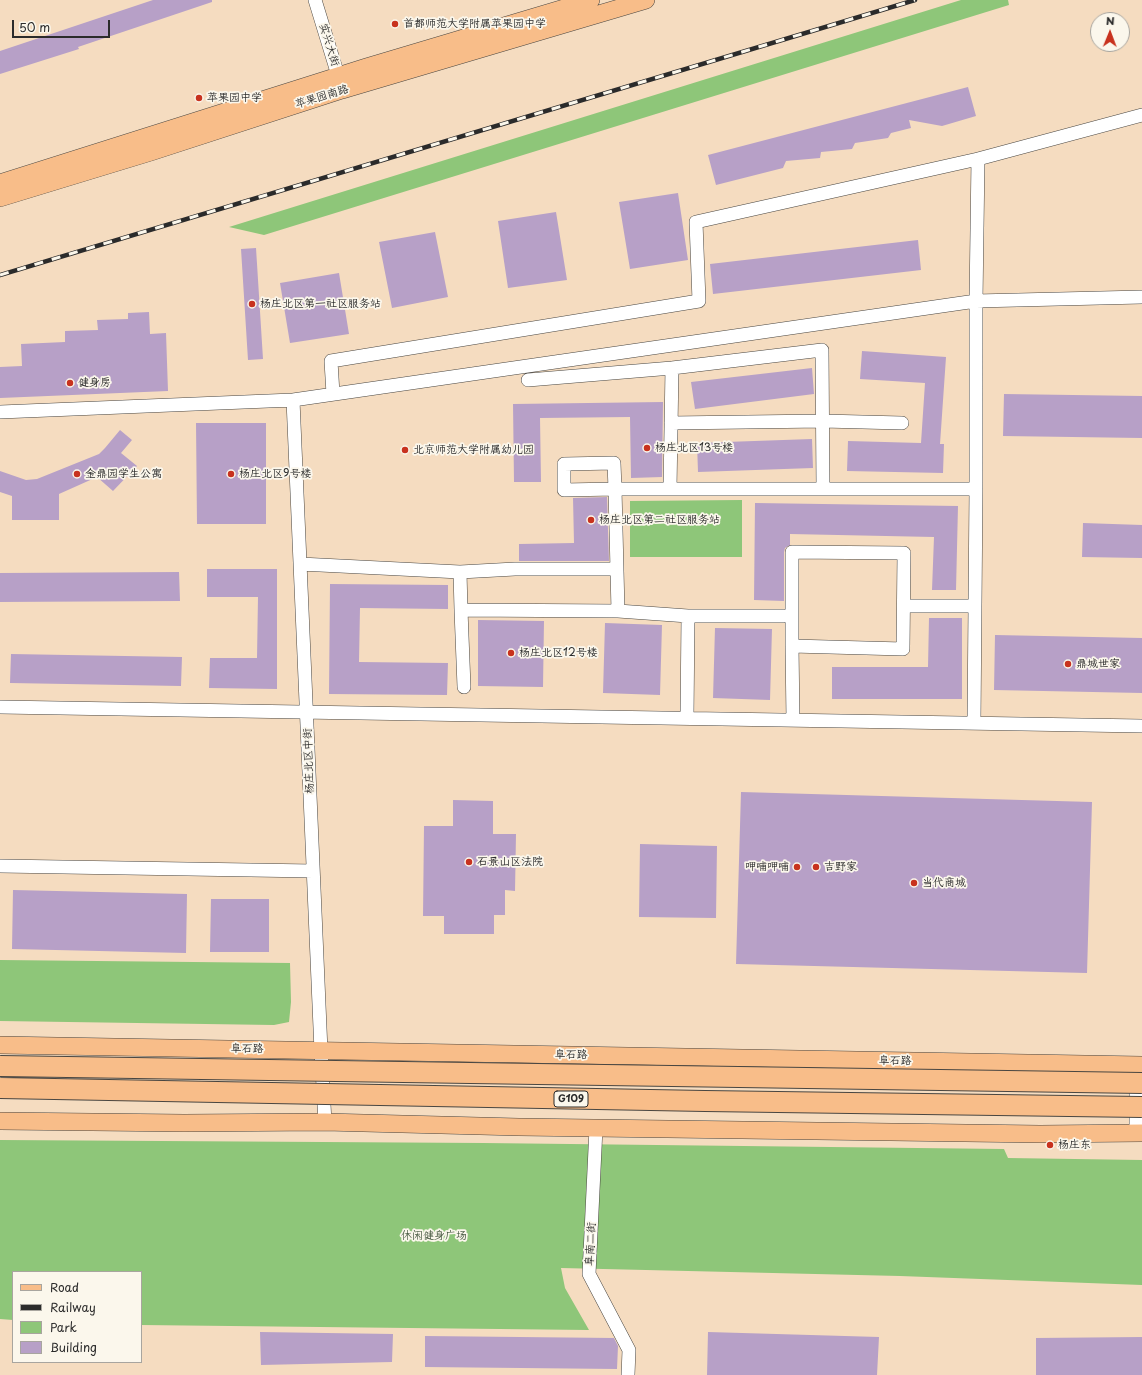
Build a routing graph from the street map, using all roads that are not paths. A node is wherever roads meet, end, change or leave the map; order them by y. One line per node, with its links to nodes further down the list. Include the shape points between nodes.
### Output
1 (315, 0): 4 (street, 实兴大街)
2 (591, 0): 4 (main road, 苹果园南路)
3 (646, 0): 4 (main road, 苹果园南路)
4 (340, 83): 7 (main road, 苹果园南路); 8 (main road, 苹果园南路, via 151,152)
5 (1142, 115): 6 (street)
6 (978, 159): 10 (street); 13 (street, via 696,222 699,301 331,361)
7 (0, 183)
8 (0, 198)
9 (1142, 297): 10 (street)
10 (976, 301): 13 (street); 21 (street)
11 (672, 368): 12 (street); 16 (street, via 822,350); 17 (street)
12 (528, 380)
13 (333, 394): 14 (street)
14 (293, 400): 15 (street); 22 (street, 杨庄北区中街)
15 (0, 412)
16 (823, 422): 17 (street); 18 (street); 20 (street)
17 (671, 423): 19 (street)
18 (902, 423)
19 (670, 489): 20 (street); 23 (street, via 615,489)
20 (823, 489): 21 (street)
21 (976, 489): 26 (street)
22 (300, 564): 24 (street); 34 (street, 杨庄北区中街)
23 (617, 569): 24 (street); 28 (street)
24 (460, 572): 27 (street)
25 (904, 606): 26 (street); 31 (street, via 903,649); 31 (street, via 904,553 792,552)
26 (975, 606): 37 (street)
27 (461, 610): 28 (street); 32 (street)
28 (618, 611): 29 (street)
29 (688, 616): 30 (street); 35 (street)
30 (784, 616)
31 (792, 646): 36 (street)
32 (464, 687)
33 (0, 707): 34 (street)
34 (307, 712): 35 (street); 40 (street, 杨庄北区中街)
35 (687, 718): 36 (street)
36 (793, 720): 37 (street)
37 (974, 723): 38 (street)
38 (1142, 726)
39 (0, 866): 40 (street)
40 (313, 871): 42 (street, 杨庄北区中街)
41 (0, 1045): 42 (main road, 阜石路)
42 (320, 1050): 44 (main road, 阜石路); 48 (street, 杨庄北区中街)
43 (0, 1066): 44 (highway, 阜石路 / G109, bridge)
44 (1140, 1071): 50 (street)
45 (0, 1088): 46 (highway, G109, bridge)
46 (1142, 1107)
47 (0, 1121): 48 (main road)
48 (325, 1122): 49 (main road)
49 (596, 1128): 50 (main road); 51 (street, 阜南二街, via 589,1274 629,1350)
50 (1139, 1133)
51 (628, 1375)

